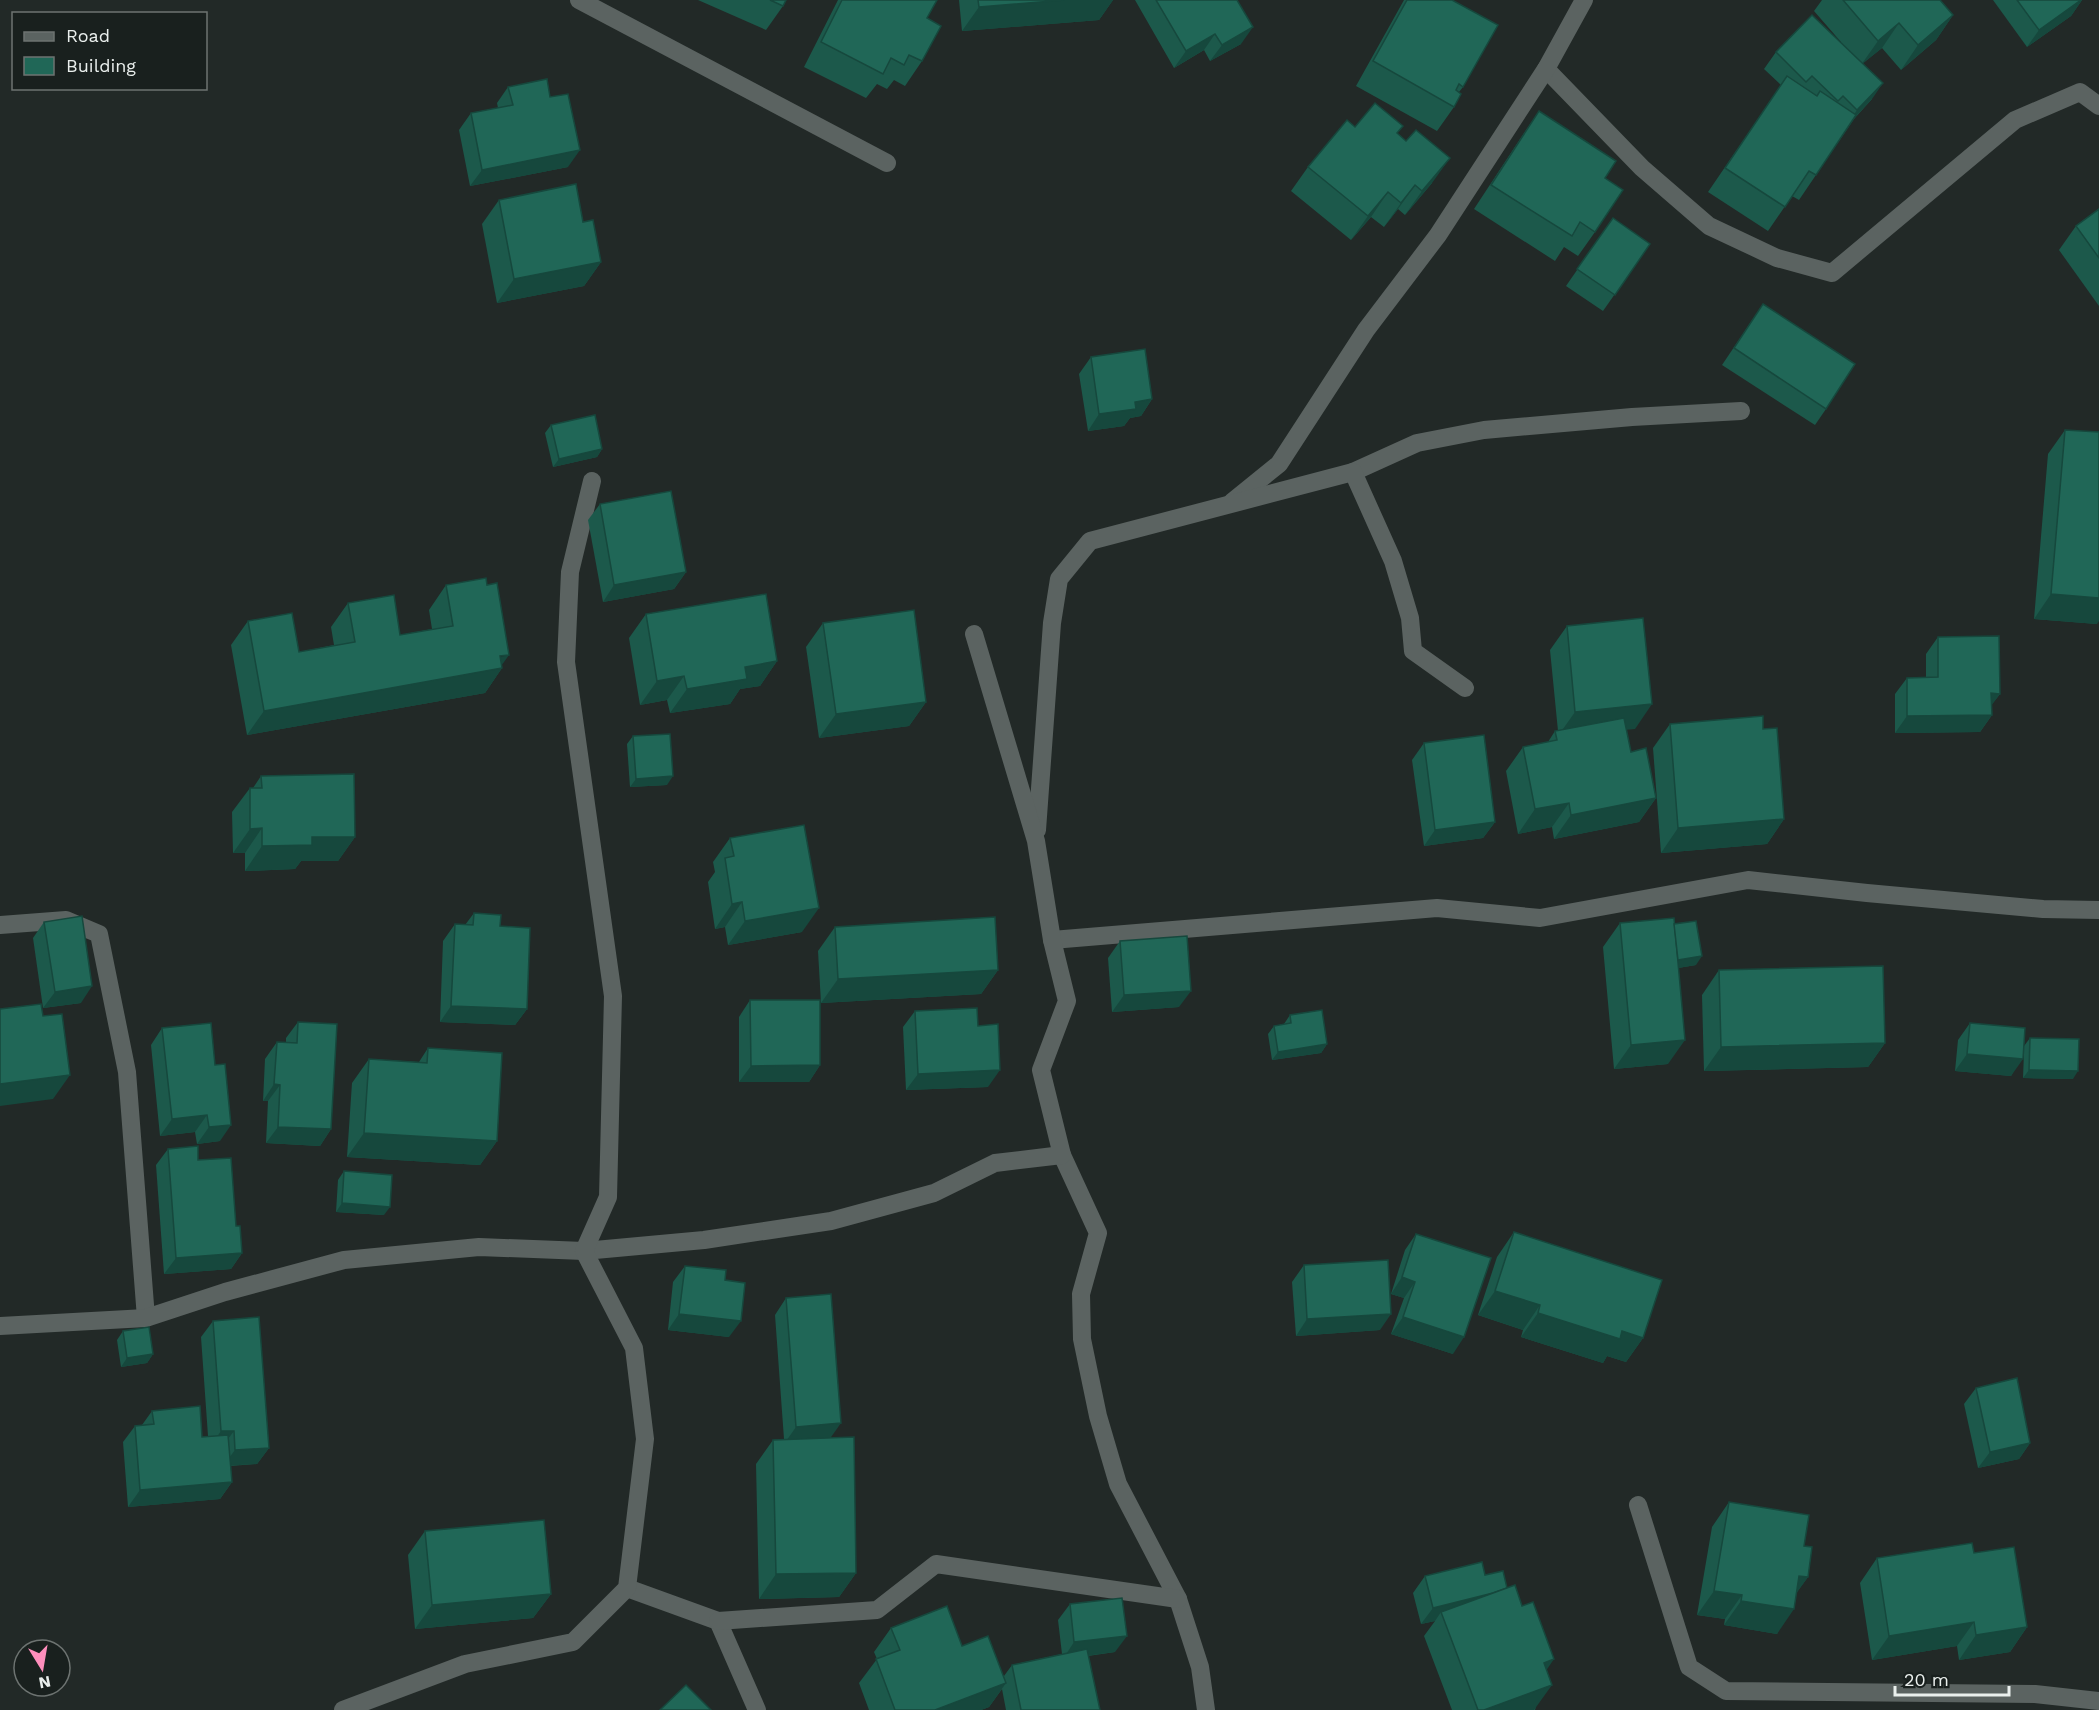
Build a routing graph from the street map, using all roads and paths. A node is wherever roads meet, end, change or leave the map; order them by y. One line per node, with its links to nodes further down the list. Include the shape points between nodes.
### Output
1 (579, 0): 5 (street)
2 (1584, 0): 3 (street)
3 (1546, 69): 4 (street, via 1642,168 1709,226 1777,258 1832,273 2015,120 2080,92); 9 (street, via 1438,235 1366,330 1279,464)
4 (2099, 106)
5 (887, 163)
6 (1741, 411): 7 (street, via 1484,430 1417,442)
7 (1353, 472): 9 (street); 11 (street, via 1393,561 1410,618 1413,651)
8 (592, 481): 17 (street, via 570,572 566,662 613,996 608,1197)
9 (1227, 505): 12 (street, via 1090,542 1059,579 1052,623)
10 (974, 634): 12 (street)
11 (1465, 688)
12 (1036, 840): 15 (street)
13 (2099, 910): 15 (street, via 2043,909 1749,880 1540,918 1437,908)
14 (0, 925): 18 (street, via 66,920 99,934 127,1072)
15 (1052, 940): 16 (street, via 1067,1000 1041,1070)
16 (1062, 1155): 17 (street, via 995,1162 934,1193 831,1221 704,1240); 22 (street, via 1098,1233 1081,1294 1082,1339 1098,1416 1118,1484)
17 (584, 1251): 18 (street, via 479,1247 344,1260); 21 (street, via 634,1348 645,1439)
18 (147, 1318): 19 (street)
19 (0, 1326)
20 (1638, 1505): 24 (street, via 1689,1667 1726,1691 2036,1694)
21 (627, 1588): 23 (street); 25 (street, via 573,1642 465,1664)
22 (1178, 1599): 23 (street, via 936,1563 877,1610); 27 (street, via 1200,1667)
23 (718, 1621): 26 (street)
24 (2099, 1701)
25 (343, 1710)
26 (757, 1710)
27 (1206, 1710)

